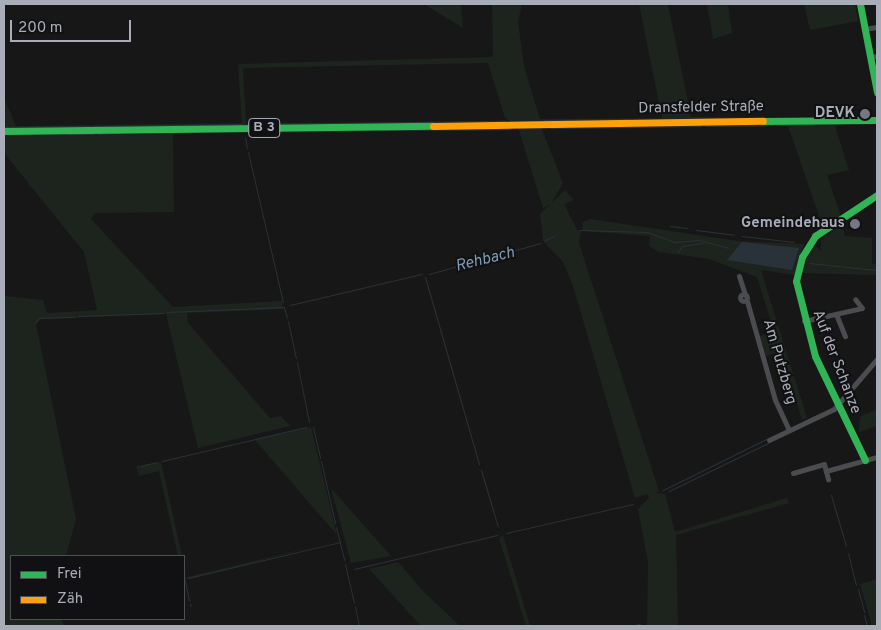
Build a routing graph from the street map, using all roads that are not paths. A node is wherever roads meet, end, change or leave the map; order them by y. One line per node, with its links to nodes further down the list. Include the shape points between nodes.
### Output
1 (860, 4): 3 (main road)
2 (877, 27): 3 (street)
3 (864, 29): 4 (main road)
4 (873, 57): 5 (main road)
5 (877, 92)
6 (877, 120): 7 (main road, Dransfelder Straße / B 3)
7 (4, 131)
8 (877, 195): 12 (main road, Auf der Schanze, via 811,242 796,281)
9 (739, 276): 16 (street, Am Putzberg, via 775,400)
10 (855, 299): 11 (street, via 862,308)
11 (836, 314): 12 (street); 13 (street)
12 (804, 321): 15 (main road, Auf der Schanze)
13 (845, 336)
14 (877, 359): 15 (street)
15 (836, 407): 16 (street); 19 (main road, Auf der Schanze)
16 (789, 430): 17 (street)
17 (769, 440)
18 (877, 457): 19 (street)
19 (865, 460): 20 (street)
20 (826, 471): 21 (street, via 824,464); 22 (street)
21 (793, 473)
22 (828, 479)

